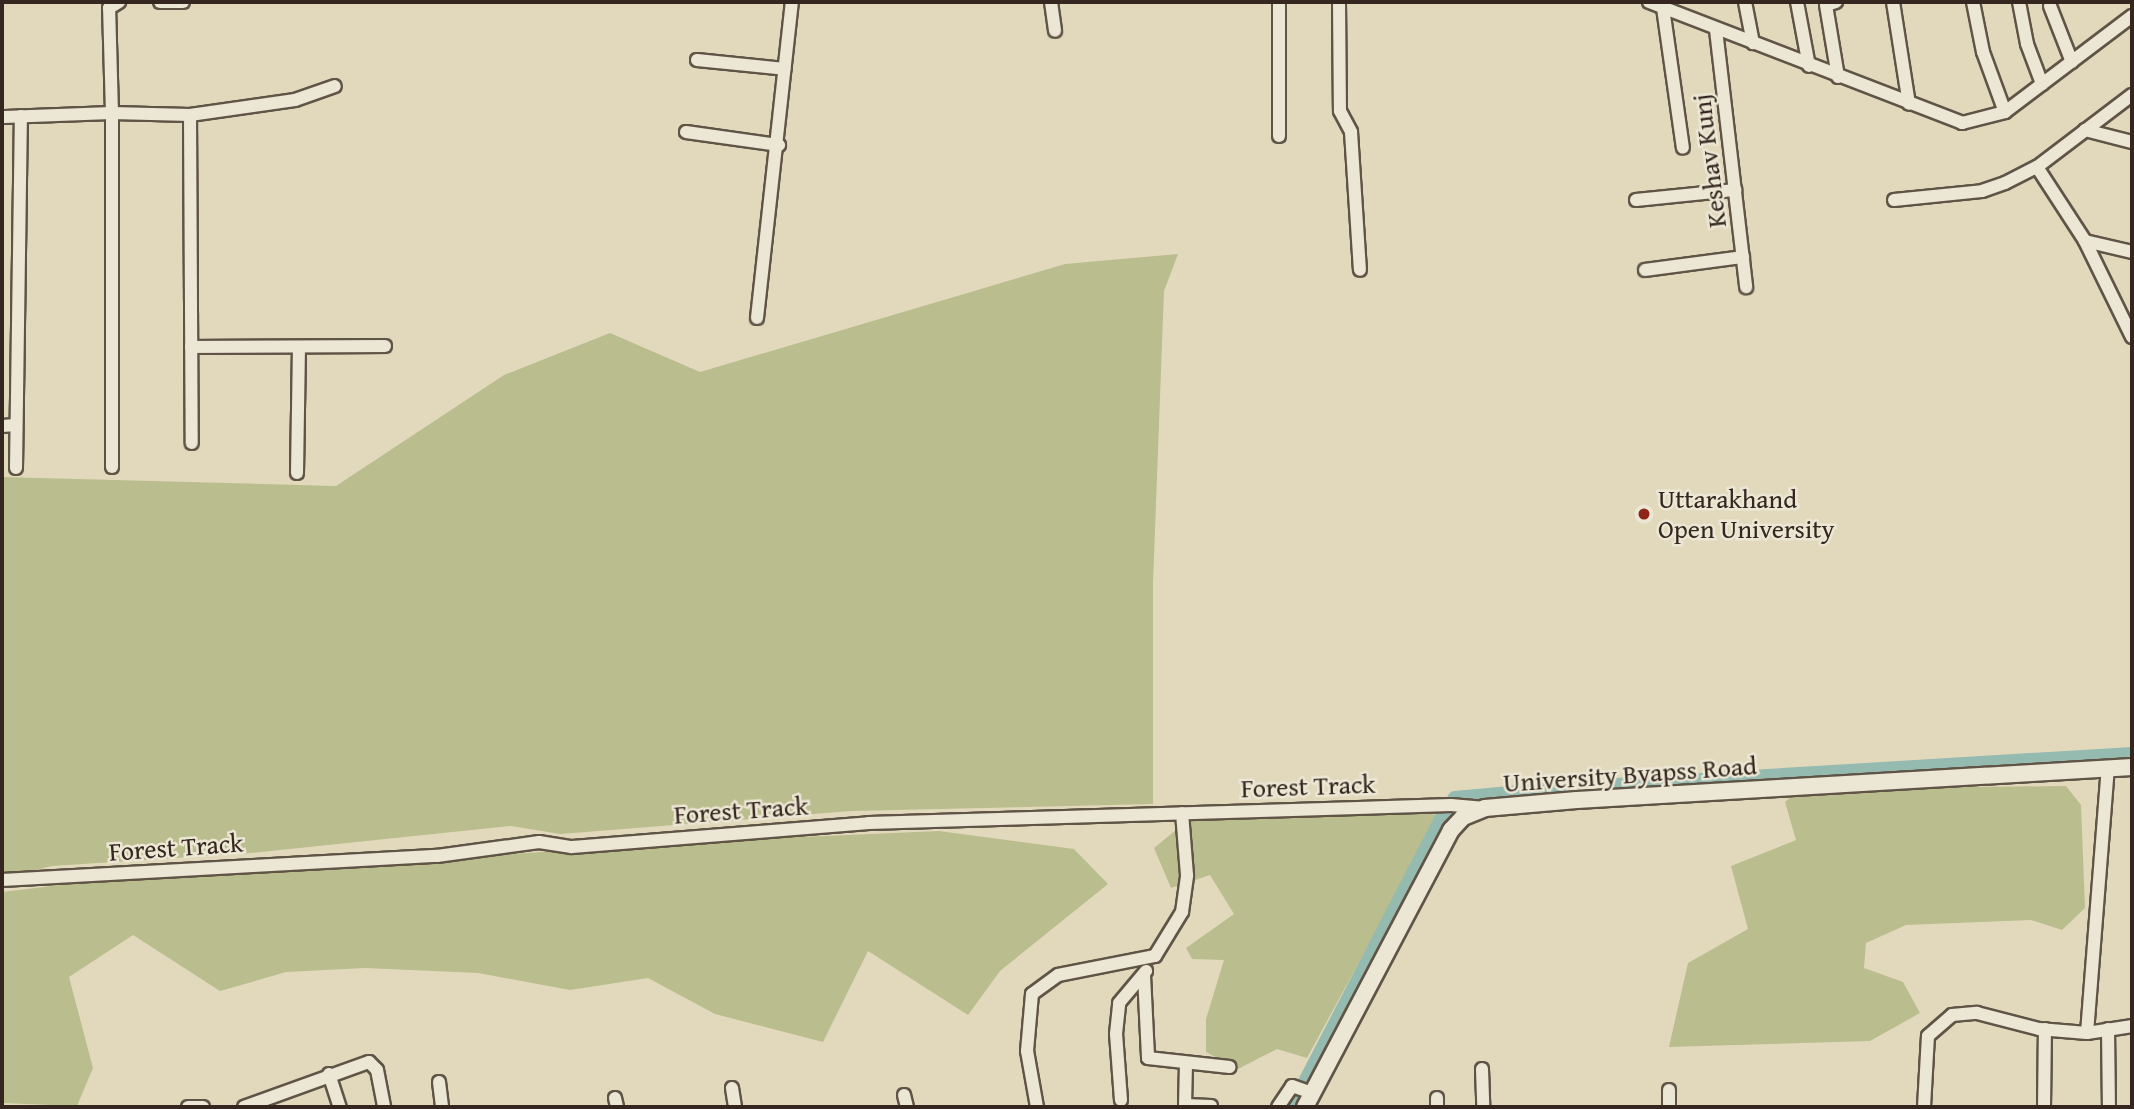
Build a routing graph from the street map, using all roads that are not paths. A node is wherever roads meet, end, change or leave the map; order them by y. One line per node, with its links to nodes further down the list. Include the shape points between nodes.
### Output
1 (119, 2): 30 (street, via 109,8)
2 (160, 2): 3 (street)
3 (183, 2)
4 (792, 2): 23 (street)
5 (1051, 2): 18 (street)
6 (1279, 2): 36 (street)
7 (1339, 2): 47 (street, via 1340,111 1351,132)
8 (1745, 2): 19 (street)
9 (1797, 2): 22 (street)
10 (1836, 2): 24 (street, via 1826,5)
11 (1893, 2): 28 (street)
12 (1973, 2): 29 (street, via 1983,52)
13 (2019, 2): 25 (street, via 2027,44)
14 (1654, 4): 17 (street); 39 (street)
15 (2050, 6): 21 (street)
16 (2132, 16): 21 (street)
17 (1716, 30): 19 (street); 41 (street, Keshav Kunj)
18 (1055, 31)
19 (1753, 43): 22 (street)
20 (697, 60): 23 (street)
21 (2072, 62): 25 (street)
22 (1809, 66): 24 (street)
23 (785, 69): 38 (street)
24 (1838, 77): 28 (street)
25 (2042, 84): 29 (street)
26 (335, 86): 31 (street, via 295,100)
27 (2132, 95): 34 (street)
28 (1909, 104): 29 (street, via 1962,123)
29 (2005, 112)
30 (112, 113): 31 (street); 32 (street); 58 (street)
31 (190, 115): 53 (street)
32 (21, 116): 33 (street); 55 (street)
33 (2, 117)
34 (2085, 130): 37 (street); 40 (street)
35 (686, 132): 38 (street)
36 (1279, 136)
37 (2132, 142)
38 (779, 145): 50 (street)
39 (1683, 148)
40 (2037, 167): 43 (street, via 1982,191); 44 (street)
41 (1735, 190): 42 (street); 46 (street, Keshav Kunj)
42 (1636, 200)
43 (1894, 201)
44 (2085, 241): 45 (street); 51 (street)
45 (2132, 252)
46 (1742, 257): 48 (street); 49 (street, Keshav Kunj)
47 (1360, 270)
48 (1646, 270)
49 (1746, 287)
50 (757, 318)
51 (2132, 337)
52 (385, 346): 54 (street)
53 (191, 347): 54 (street); 57 (street)
54 (299, 347): 60 (street)
55 (16, 425): 56 (street); 59 (street)
56 (2, 426)
57 (192, 443)
58 (112, 467)
59 (16, 468)
60 (297, 473)
61 (2132, 767): 62 (main road, University Byapss Road)
62 (2108, 768): 63 (main road, University Byapss Road); 71 (street)
63 (1485, 808): 64 (street, Forest Track); 79 (main road, University Byapss Road, via 1463,817 1451,830)
64 (1182, 813): 65 (street, Forest Track, via 869,823 572,847 539,842 437,856); 66 (street, via 1187,875 1182,912)
65 (2, 880)
66 (1155, 956): 67 (street); 89 (street, via 1058,975 1032,994 1027,1051)
67 (1144, 975): 72 (street, via 1148,1058); 80 (street, via 1119,1003 1115,1034 1122,1069)
68 (2132, 1026): 70 (street)
69 (2045, 1029): 71 (street); 93 (street, via 1977,1013 1952,1015 1939,1022 1928,1036); 94 (street)
70 (2108, 1029): 71 (street); 95 (street)
71 (2087, 1032)
72 (1186, 1064): 73 (street); 81 (street, via 1185,1105)
73 (1230, 1067)
74 (1482, 1069): 91 (street)
75 (330, 1074): 84 (street); 85 (street); 86 (street, via 369,1062 377,1070)
76 (439, 1082): 87 (street)
77 (732, 1088): 88 (street)
78 (1669, 1090): 92 (street)
79 (1305, 1094): 90 (street)
80 (1121, 1100)
81 (1211, 1106)
82 (188, 1107): 83 (street)
83 (203, 1107)
84 (244, 1107)
85 (340, 1107)
86 (384, 1107)
87 (442, 1107)
88 (734, 1107)
89 (1037, 1107)
90 (1278, 1107)
91 (1483, 1107)
92 (1669, 1107)
93 (1924, 1107)
94 (2044, 1107)
95 (2109, 1107)

